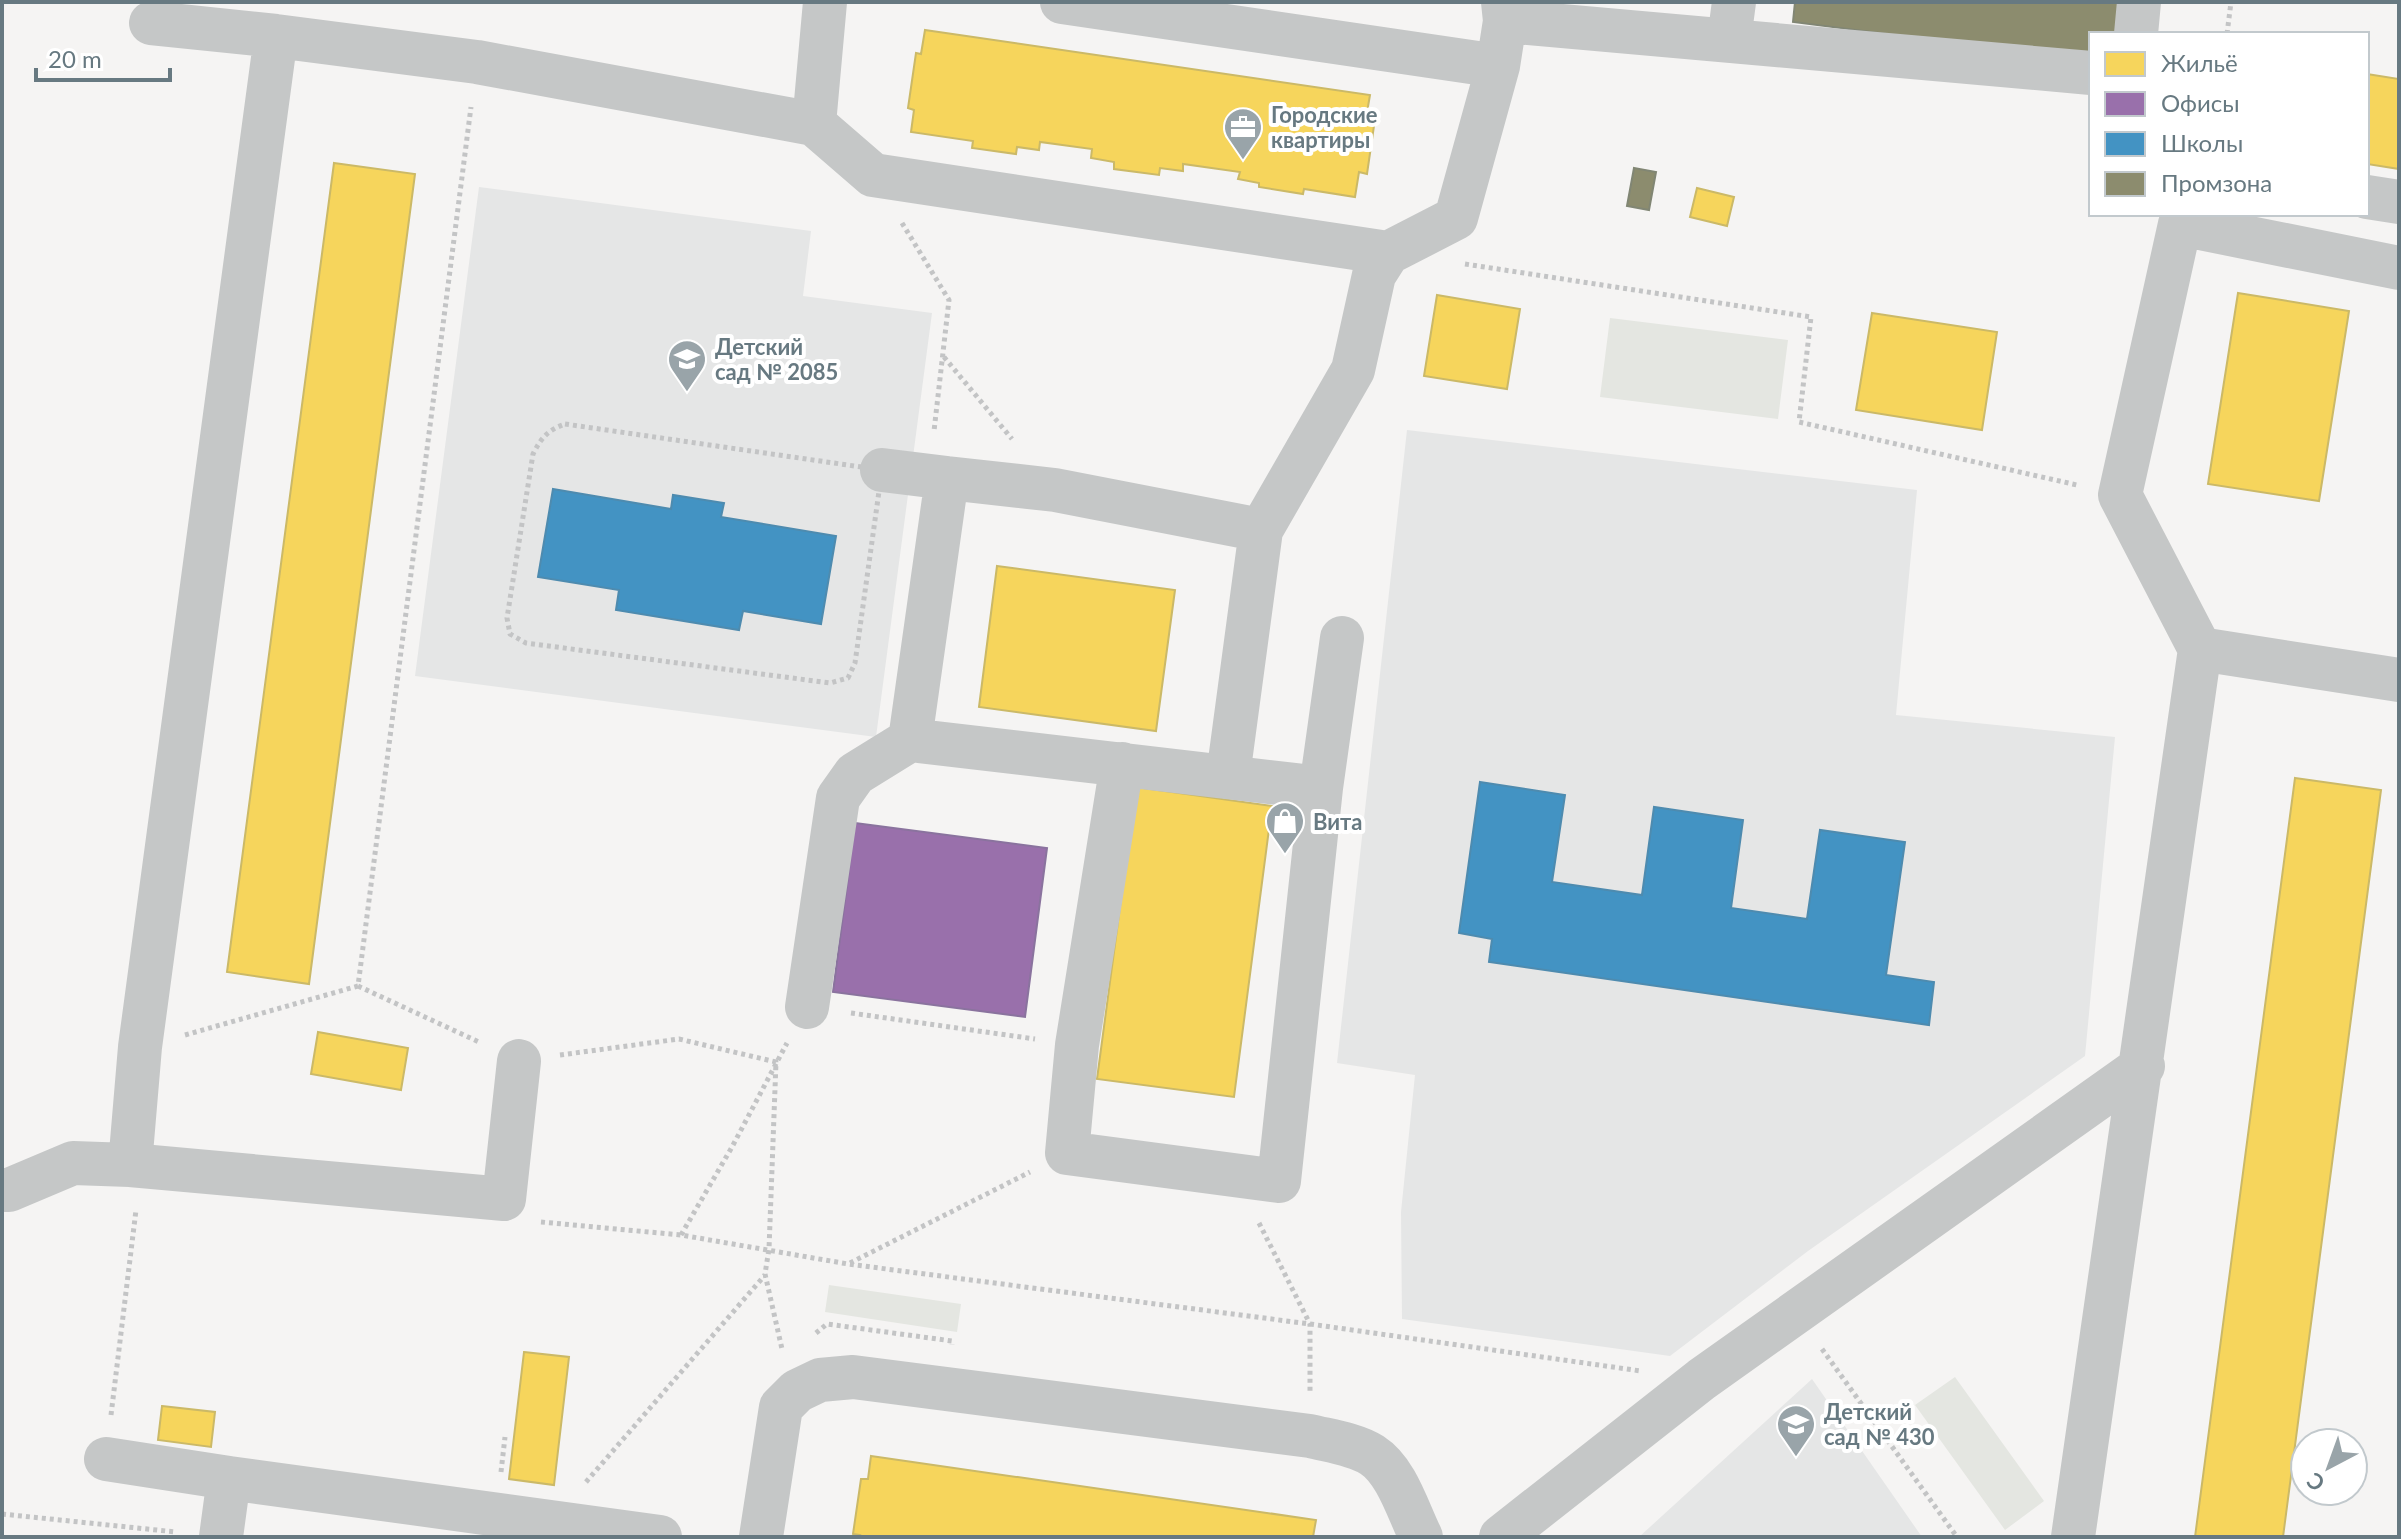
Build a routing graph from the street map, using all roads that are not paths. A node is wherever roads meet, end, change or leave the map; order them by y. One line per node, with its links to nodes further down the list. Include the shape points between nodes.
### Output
1 (825, 2): 11 (lane)
2 (1062, 2): 9 (lane)
3 (2139, 2): 7 (lane)
4 (1504, 11): 5 (lane); 9 (lane)
5 (1732, 21): 10 (lane)
6 (151, 23): 8 (lane)
7 (2136, 32)
8 (276, 36): 11 (lane, via 477,62); 30 (lane, via 140,1047)
9 (1498, 66): 15 (lane, via 1456,218)
10 (2089, 73)
11 (814, 124): 15 (lane, via 873,175)
12 (2369, 197): 13 (lane)
13 (2399, 202)
14 (2176, 219): 16 (lane); 21 (lane, via 2120,495)
15 (1388, 253): 19 (lane, via 1374,275 1353,370)
16 (2399, 268)
17 (882, 470): 18 (lane)
18 (938, 477): 19 (lane, via 1055,490); 23 (lane)
19 (1261, 530): 25 (lane)
20 (1342, 638): 26 (lane)
21 (2200, 649): 22 (lane); 29 (lane)
22 (2399, 680)
23 (910, 740): 24 (lane); 27 (lane, via 855,774 838,798)
24 (1122, 764): 25 (lane); 26 (lane, via 1077,1045 1067,1153 1279,1181)
25 (1228, 776): 26 (lane)
26 (1321, 788)
27 (807, 1007)
28 (519, 1061): 30 (lane, via 504,1199)
29 (2143, 1066): 38 (lane, via 1702,1379); 39 (lane)
30 (133, 1182): 31 (lane, via 73,1163)
31 (2, 1190)
32 (106, 1459): 33 (lane)
33 (229, 1478): 34 (lane); 35 (lane)
34 (221, 1537)
35 (660, 1537)
36 (761, 1537): 37 (lane, via 781,1407 797,1391 820,1380 853,1377 1346,1444 1372,1455 1390,1473)
37 (1421, 1537)
38 (1501, 1537)
39 (2073, 1537)

